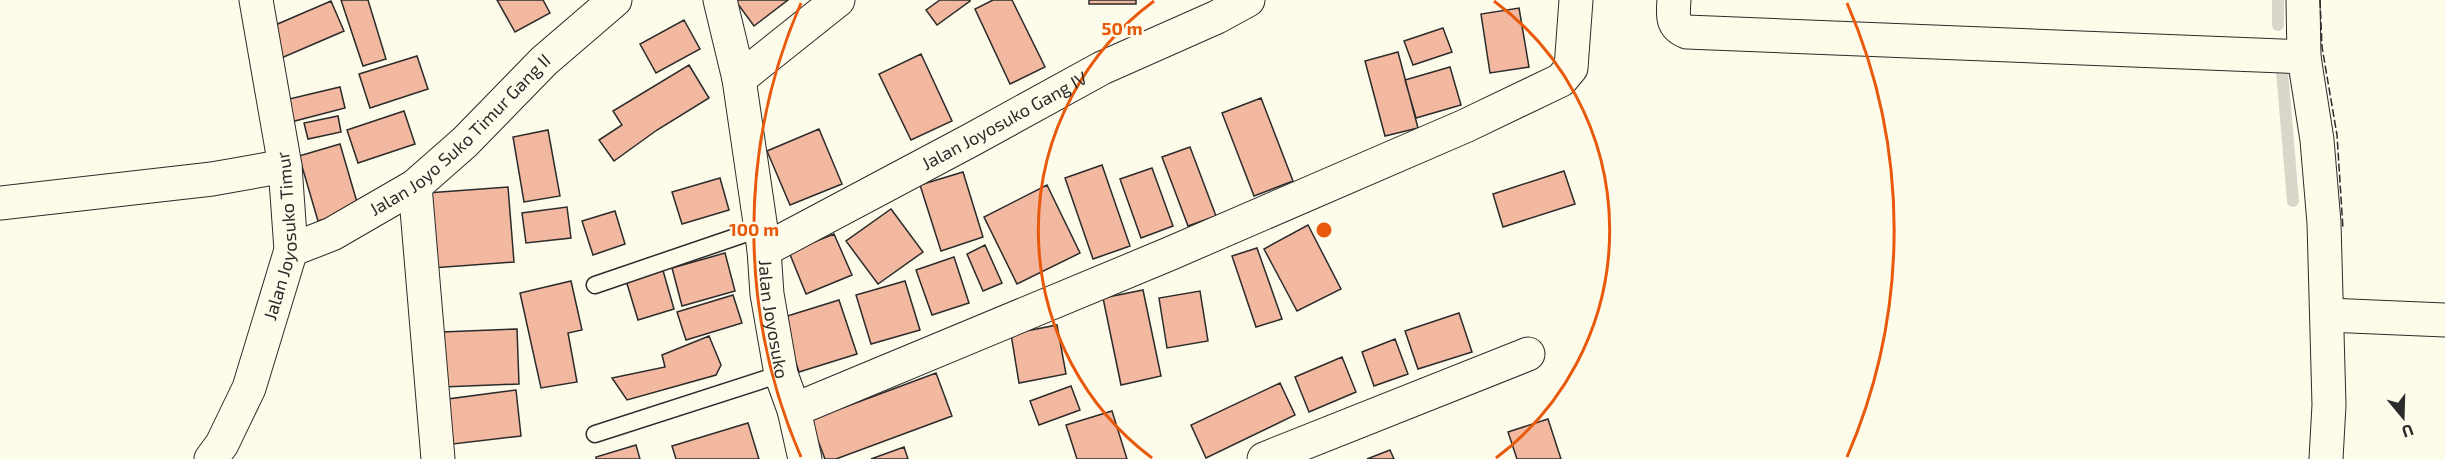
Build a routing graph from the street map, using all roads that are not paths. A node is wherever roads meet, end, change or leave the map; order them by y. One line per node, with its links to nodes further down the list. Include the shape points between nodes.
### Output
1 (256, 0): 11 (street, Jalan Joyosuko Timur)
2 (615, 0): 12 (street, Jalan Joyo Suko Timur Gang II, via 544,61 465,142)
3 (720, 0): 10 (street, Jalan Joyosuko)
4 (838, 0): 10 (street)
5 (1248, 0): 14 (street, Jalan Joyosuko Gang IV, via 1102,68)
6 (1576, 0): 21 (street, via 1571,68 1561,80 1465,126 1169,254)
7 (1674, 0): 9 (street, via 1673,19 1679,29 1687,32)
8 (2303, 0): 9 (street)
9 (2304, 57): 17 (street, via 2317,140)
10 (739, 79): 14 (street, Jalan Joyosuko)
11 (285, 166): 13 (street, via 212,179); 15 (street, Jalan Joyosuko Timur)
12 (415, 186): 15 (street, Jalan Joyo Suko Timur Gang II, via 332,234); 24 (street)
13 (0, 203)
14 (761, 239): 16 (lane); 20 (street, Jalan Joyosuko)
15 (291, 250): 23 (street, Jalan Joyosuko Timur, via 249,388)
16 (595, 285)
17 (2327, 315): 18 (street); 27 (street)
18 (2445, 320)
19 (1528, 354): 26 (street)
20 (781, 374): 21 (street, Jalan Joyosuko); 22 (lane)
21 (794, 410): 25 (street, Jalan Joyosuko)
22 (595, 434)
23 (211, 459)
24 (438, 459)
25 (805, 459)
26 (1264, 459)
27 (2326, 459)

